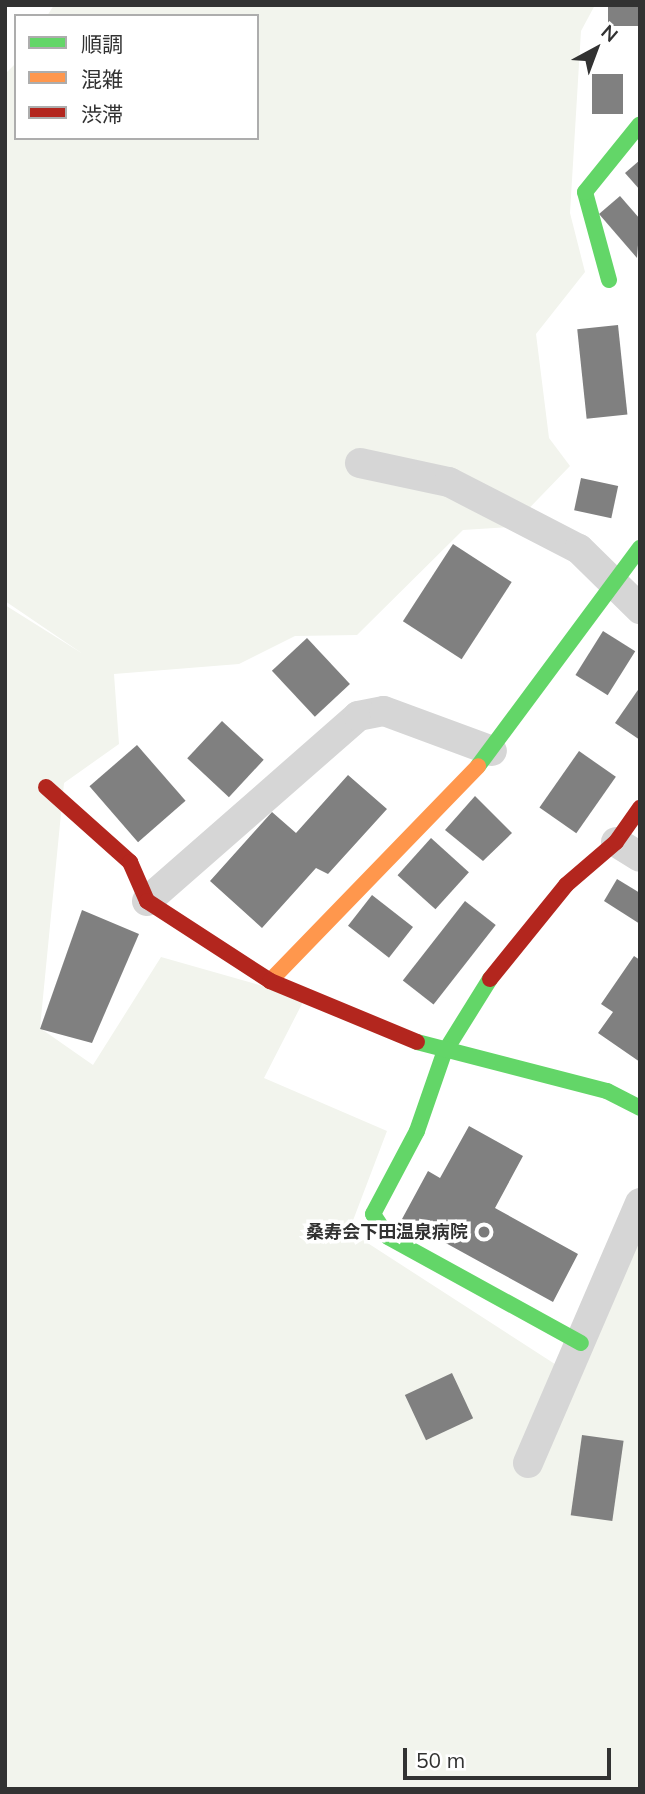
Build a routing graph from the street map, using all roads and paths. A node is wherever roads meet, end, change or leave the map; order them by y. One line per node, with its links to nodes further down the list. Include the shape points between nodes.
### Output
1 (640, 124): 2 (street, via 585,192)
2 (609, 280)
3 (360, 463): 5 (street, via 449,482 579,549)
4 (640, 548): 5 (street)
5 (610, 582): 6 (street); 7 (street)
6 (640, 609)
7 (492, 751): 11 (street, via 383,711 358,716); 12 (street)
8 (46, 788): 11 (street, via 130,862)
9 (640, 808): 10 (street)
10 (628, 850): 13 (street, via 566,885 504,957)
11 (147, 901): 12 (street)
12 (270, 981): 13 (street)
13 (444, 1053): 14 (street, via 607,1091); 16 (street, via 418,1131 373,1214 388,1237)
14 (640, 1108)
15 (640, 1203): 16 (street)
16 (581, 1343): 17 (street)
17 (528, 1463)

